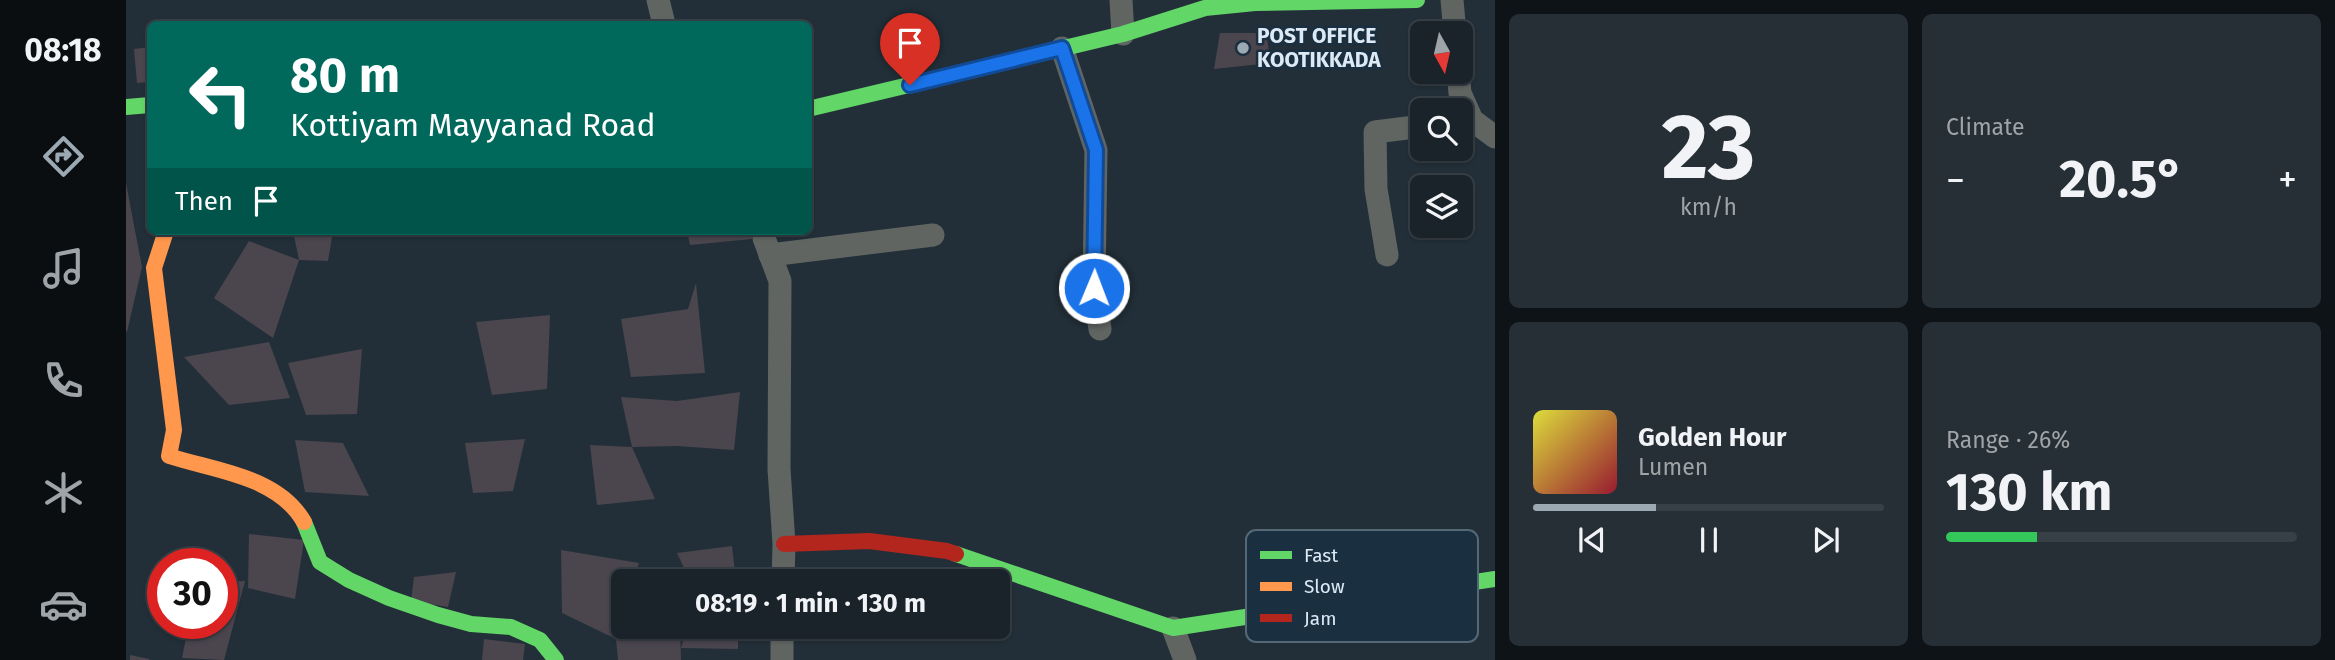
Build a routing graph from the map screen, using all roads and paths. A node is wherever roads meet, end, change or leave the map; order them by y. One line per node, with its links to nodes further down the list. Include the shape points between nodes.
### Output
1 (658, 0): 5 (street)
2 (1121, 0): 7 (street)
3 (1416, 0): 7 (street, via 1205,8)
4 (1452, 0): 6 (street)
5 (663, 21)
6 (1454, 21)
7 (1123, 34): 8 (street)
8 (1062, 48): 11 (street); 20 (street, via 1096,150 1094,288)
9 (147, 105): 10 (street)
10 (126, 107)
11 (812, 108)
12 (1473, 124): 14 (street)
13 (1410, 128): 19 (street, via 1375,132 1376,189)
14 (1495, 137)
15 (165, 235): 26 (street, via 154,268 173,430 169,456 263,484 294,505 320,562 349,580 438,615 471,624 512,627 540,640)
16 (764, 235): 18 (street)
17 (933, 235): 18 (street)
18 (770, 255): 21 (street, via 780,281 779,469)
19 (1387, 255)
20 (1100, 329)
21 (784, 544): 22 (street); 24 (street, via 869,541 947,551)
22 (783, 569)
23 (1246, 617): 24 (street)
24 (1173, 628): 28 (street)
25 (782, 639): 27 (street)
26 (556, 660)
27 (782, 660)
28 (1185, 660)

